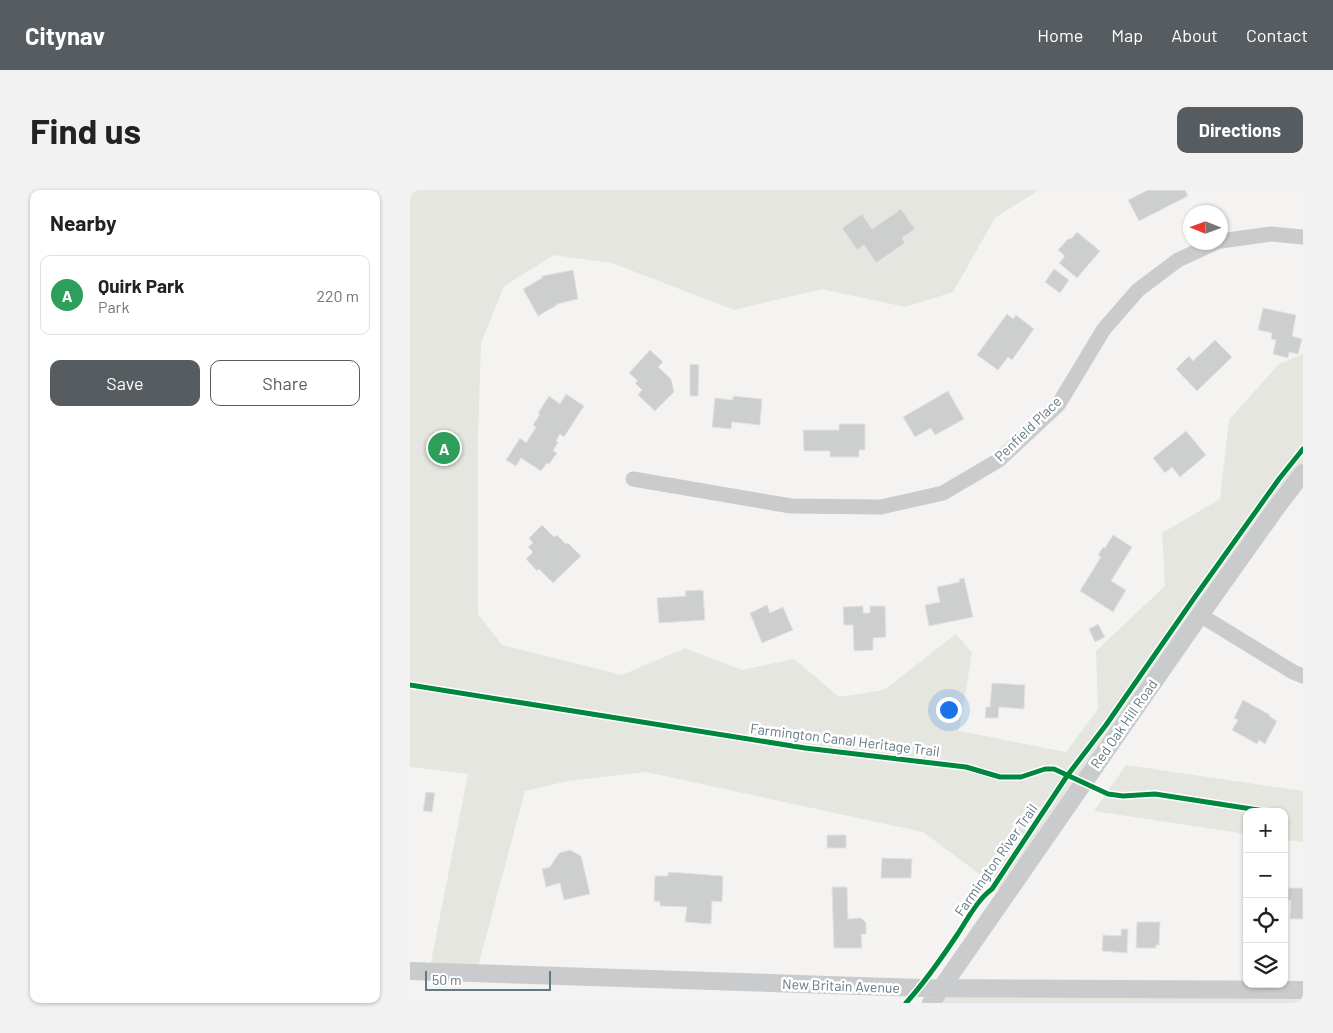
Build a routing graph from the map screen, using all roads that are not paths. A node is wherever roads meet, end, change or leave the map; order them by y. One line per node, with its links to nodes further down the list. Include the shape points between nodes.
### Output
1 (1303, 237): 2 (street, Penfield Place, via 1270,234)
2 (1228, 241)
3 (1201, 250): 5 (street, Penfield Place, via 1178,260 1138,290 1104,329 1058,405 999,460 942,493 881,507 791,506)
4 (1303, 473): 6 (street, Red Oak Hill Road)
5 (633, 479)
6 (1200, 615): 7 (street); 9 (street, Red Oak Hill Road)
7 (1303, 676)
8 (410, 971): 9 (street, New Britain Avenue)
9 (942, 988): 10 (street, New Britain Avenue); 11 (street, Red Oak Hill Road)
10 (1303, 990)
11 (931, 1003)

